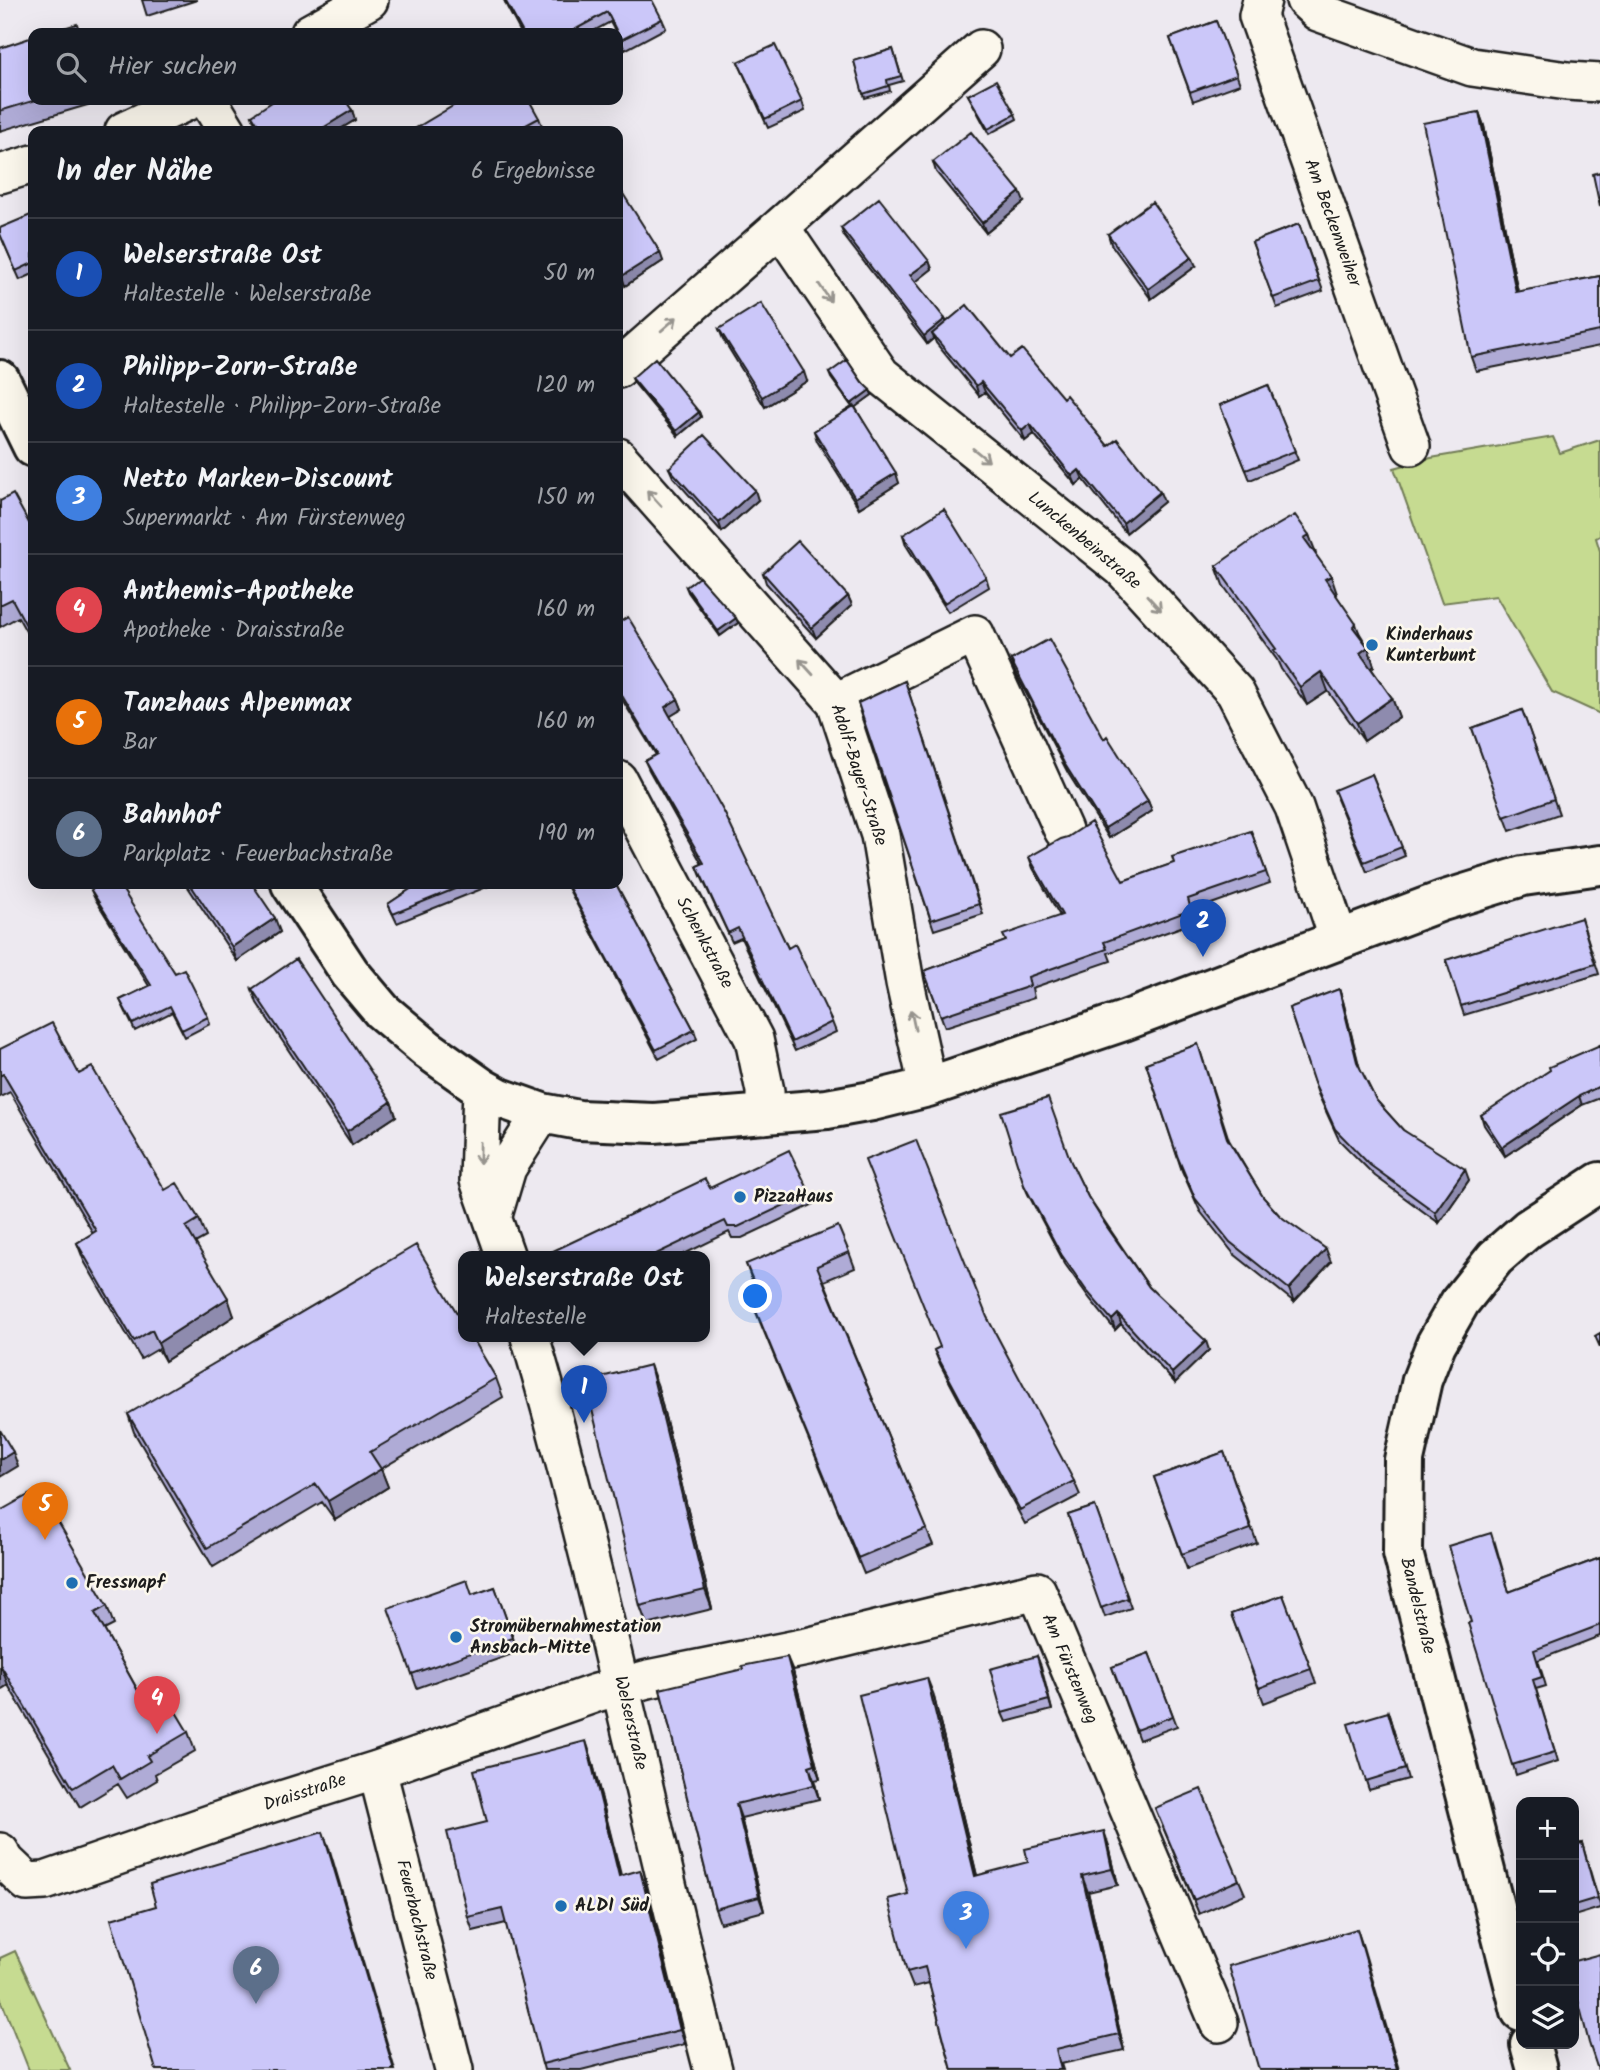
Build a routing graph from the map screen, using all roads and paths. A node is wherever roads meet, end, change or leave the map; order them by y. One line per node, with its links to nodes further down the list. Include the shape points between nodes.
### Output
1 (369, 0): 4 (street)
2 (1262, 0): 17 (street, Am Beckenweiher, via 1258,16)
3 (1305, 0): 6 (street, via 1318,12 1472,67)
4 (319, 28)
5 (981, 49): 13 (street)
6 (1600, 83)
7 (179, 105): 9 (street)
8 (211, 105): 10 (street)
9 (135, 126)
10 (224, 126)
11 (28, 166): 12 (street)
12 (0, 174)
13 (780, 227): 14 (street, one-way to 13); 24 (street, Lunckenbeinstraße, one-way to 24, via 881,375 1122,568 1235,691 1294,807)
14 (623, 365)
15 (0, 380): 16 (main road)
16 (28, 437)
17 (1411, 446)
18 (623, 463): 19 (street, Adolf-Bayer-Straße, one-way to 18)
19 (836, 702): 21 (street, via 975,634); 25 (street, Adolf-Bayer-Straße, one-way to 19, via 880,835)
20 (623, 790): 28 (street, Schenkstraße, via 754,1039)
21 (1063, 830)
22 (1600, 865): 24 (main road, via 1523,876)
23 (294, 889): 26 (main road, via 350,973 382,1011)
24 (1339, 940): 25 (main road, via 1124,1021)
25 (928, 1087): 28 (main road, via 838,1107)
26 (482, 1088): 27 (main road); 30 (street, one-way to 30, via 479,1180)
27 (542, 1113): 28 (main road, via 654,1123); 30 (street, via 507,1168)
28 (765, 1115)
29 (1600, 1182): 36 (main road, Bandelstraße, via 1528,1229 1495,1258 1460,1302 1422,1380 1404,1460 1404,1553)
30 (493, 1215): 31 (street)
31 (504, 1251)
32 (531, 1342): 33 (street, Welserstraße)
33 (621, 1686): 34 (street, Draisstraße); 37 (street, Am Fürstenweg, via 1037,1591); 40 (street, Welserstraße)
34 (377, 1770): 35 (street, Draisstraße, via 45,1881 27,1882); 39 (street, Feuerbachstraße)
35 (0, 1852)
36 (1516, 1991)
37 (1219, 2023)
38 (1531, 2049): 41 (main road)
39 (454, 2070)
40 (713, 2070)
41 (1537, 2070)

